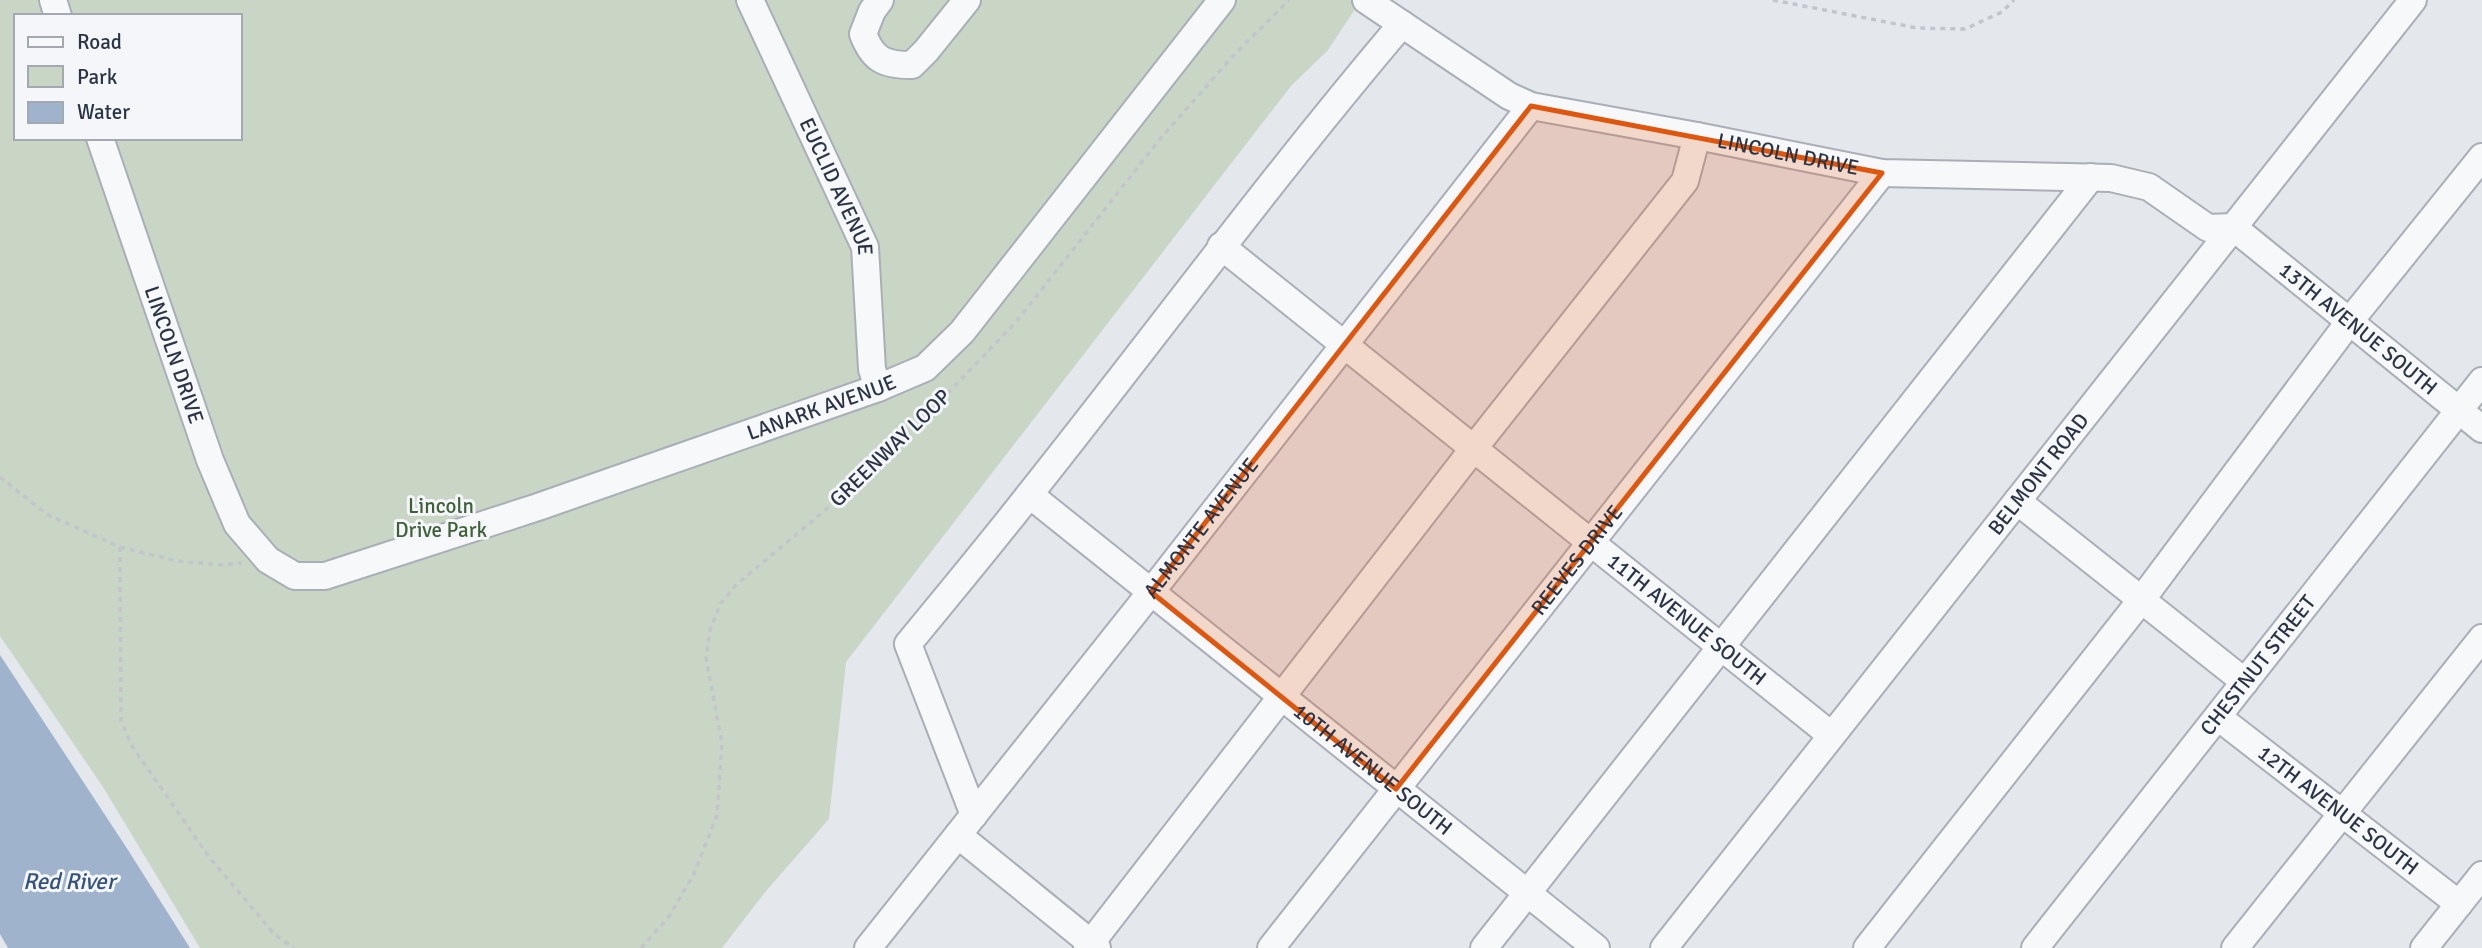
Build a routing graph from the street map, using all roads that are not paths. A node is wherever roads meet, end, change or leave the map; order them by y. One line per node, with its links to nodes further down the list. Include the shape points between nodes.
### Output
1 (750, 0): 19 (street, EUCLID AVENUE, via 865,247 872,369)
2 (880, 0): 3 (street, via 863,34 870,51 892,65 912,65)
3 (967, 0)
4 (1222, 0): 19 (street, LANARK AVENUE, via 962,332 925,368)
5 (1366, 0): 7 (street, LINCOLN DRIVE)
6 (2413, 0): 14 (street, BELMONT ROAD)
7 (1402, 24): 8 (street, LINCOLN DRIVE); 15 (street)
8 (1531, 106): 9 (street, LINCOLN DRIVE); 17 (street, ALMONTE AVENUE)
9 (1697, 136): 12 (street, LINCOLN DRIVE); 22 (street, via 1685,181)
10 (101, 140): 26 (street, LINCOLN DRIVE, via 211,460 237,524)
11 (2482, 157): 16 (street)
12 (1881, 173): 13 (street, LINCOLN DRIVE); 25 (street, REEVES DRIVE)
13 (2091, 177): 14 (street, LINCOLN DRIVE, via 2149,187 2208,229); 30 (street)
14 (2233, 227): 16 (street, 13TH AVENUE SOUTH); 24 (street, BELMONT ROAD)
15 (1221, 246): 17 (street, 11TH AVENUE SOUTH); 23 (street)
16 (2349, 323): 20 (street, 13TH AVENUE SOUTH); 28 (street)
17 (1345, 344): 22 (street, 11TH AVENUE SOUTH); 27 (street, ALMONTE AVENUE)
18 (2482, 381): 20 (street, CHESTNUT STREET)
19 (878, 388): 26 (street, LANARK AVENUE, via 325,576 295,576)
20 (2458, 411): 21 (street, 13TH AVENUE SOUTH); 31 (street, CHESTNUT STREET)
21 (2482, 429)
22 (1474, 448): 25 (street, 11TH AVENUE SOUTH); 32 (street)
23 (1030, 495): 27 (street, 10TH AVENUE SOUTH); 37 (street, via 908,644)
24 (2017, 500): 28 (street); 34 (street, BELMONT ROAD)
25 (1591, 542): 30 (street, 11TH AVENUE SOUTH); 35 (street, REEVES DRIVE)
26 (268, 560)
27 (1151, 592): 32 (street, 10TH AVENUE SOUTH); 37 (street, ALMONTE AVENUE)
28 (2142, 599): 31 (street); 47 (street)
29 (2482, 638): 36 (street)
30 (1720, 646): 34 (street, 11TH AVENUE SOUTH); 39 (street)
31 (2245, 682): 33 (street, CHESTNUT STREET)
32 (1282, 697): 35 (street, 10TH AVENUE SOUTH); 41 (street)
33 (2218, 717): 36 (street, 12TH AVENUE SOUTH); 48 (street, CHESTNUT STREET)
34 (1831, 735): 46 (street, BELMONT ROAD)
35 (1396, 789): 39 (street, 10TH AVENUE SOUTH); 43 (street, REEVES DRIVE)
36 (2342, 813): 40 (street, 12TH AVENUE SOUTH); 49 (street)
37 (966, 825): 41 (street); 42 (street, ALMONTE AVENUE)
38 (2482, 875): 40 (street)
39 (1526, 892): 44 (street); 45 (street, 10TH AVENUE SOUTH)
40 (2459, 904): 50 (street)
41 (1092, 946)
42 (868, 948)
43 (1271, 948)
44 (1484, 948)
45 (1596, 948)
46 (1664, 948)
47 (1867, 948)
48 (2035, 948)
49 (2235, 948)
50 (2424, 948)

